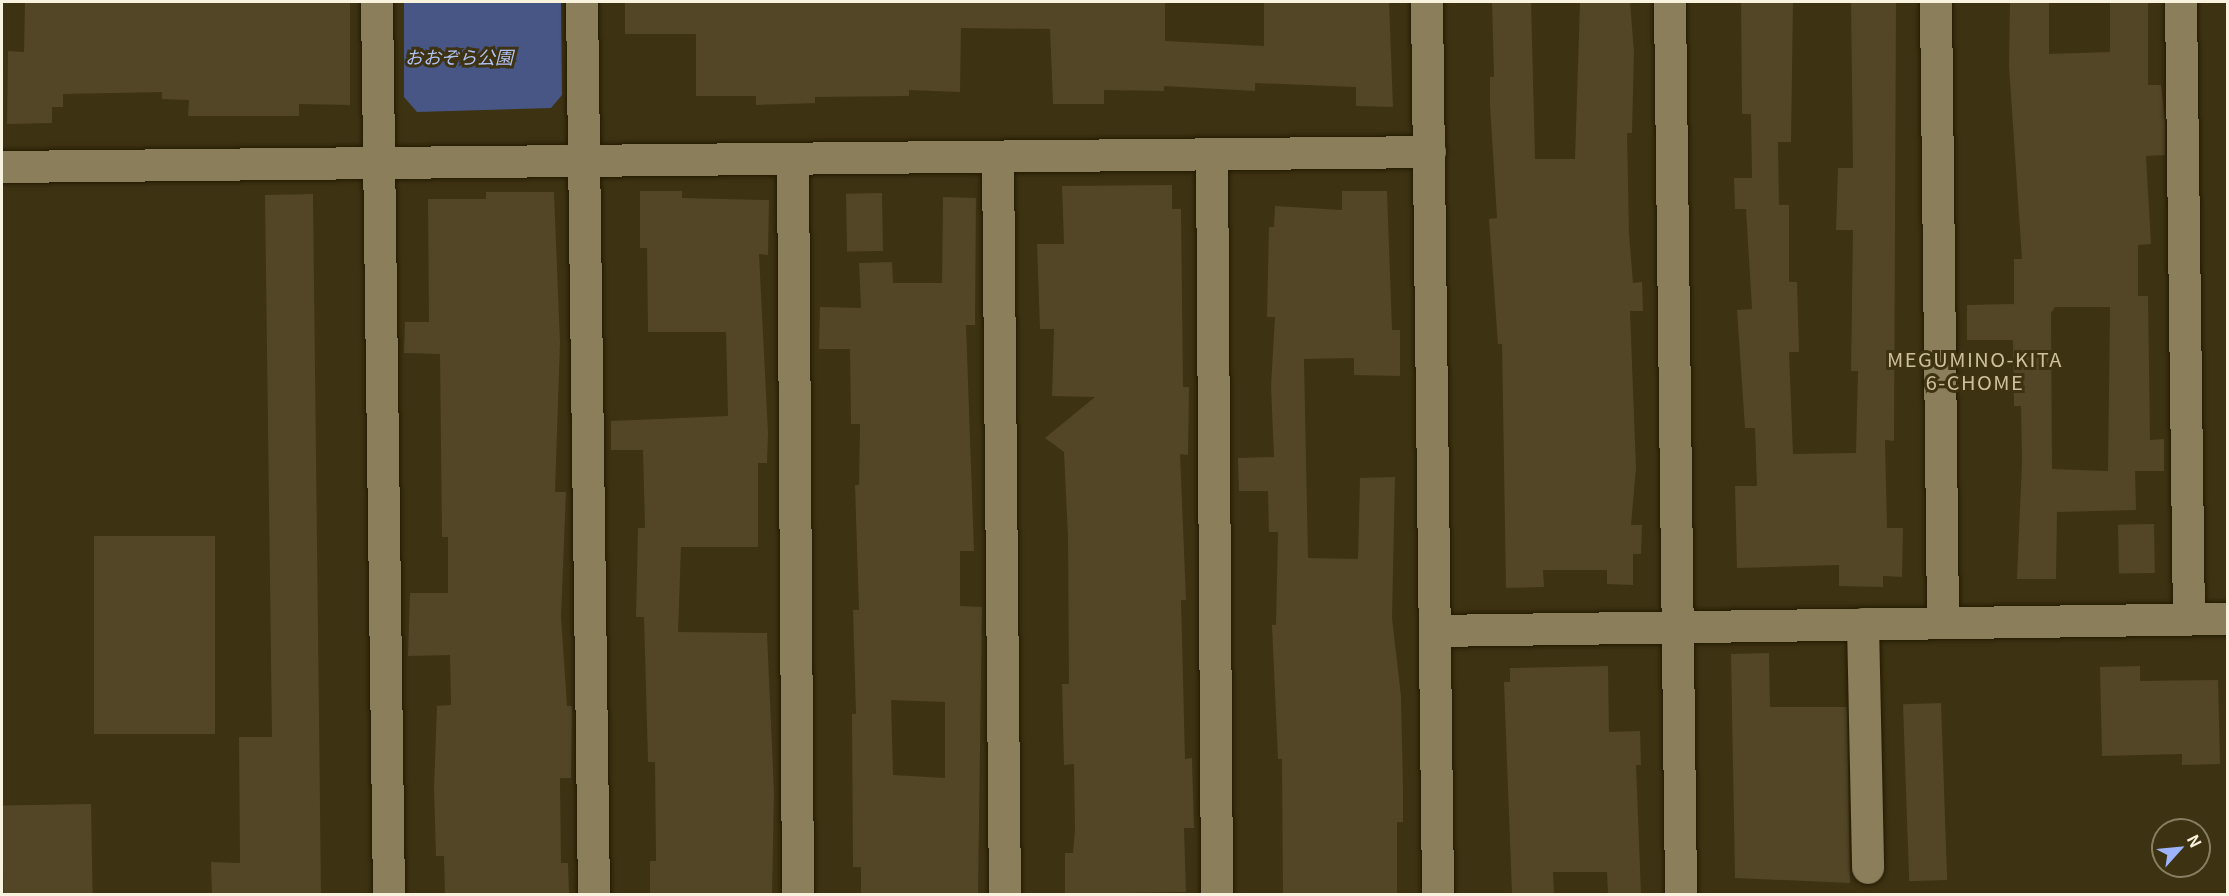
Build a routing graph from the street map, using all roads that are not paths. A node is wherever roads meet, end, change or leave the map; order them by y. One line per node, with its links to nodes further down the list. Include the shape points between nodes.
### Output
1 (377, 2): 11 (street)
2 (582, 2): 10 (street)
3 (1427, 2): 7 (street)
4 (1670, 2): 18 (street)
5 (1936, 2): 16 (street)
6 (2181, 2): 14 (street)
7 (1430, 152): 8 (street); 19 (street)
8 (1212, 154): 9 (street); 25 (street)
9 (998, 157): 12 (street); 24 (street)
10 (582, 158): 11 (street); 12 (street); 22 (street)
11 (378, 159): 13 (street); 21 (street)
12 (793, 159): 23 (street)
13 (2, 167)
14 (2188, 619): 15 (street); 16 (street)
15 (2228, 619)
16 (1943, 623): 17 (street)
17 (1863, 624): 18 (street); 20 (street)
18 (1677, 625): 19 (street); 27 (street)
19 (1435, 631): 26 (street)
20 (1868, 868)
21 (389, 894)
22 (594, 894)
23 (798, 894)
24 (1005, 894)
25 (1217, 894)
26 (1438, 894)
27 (1680, 894)

